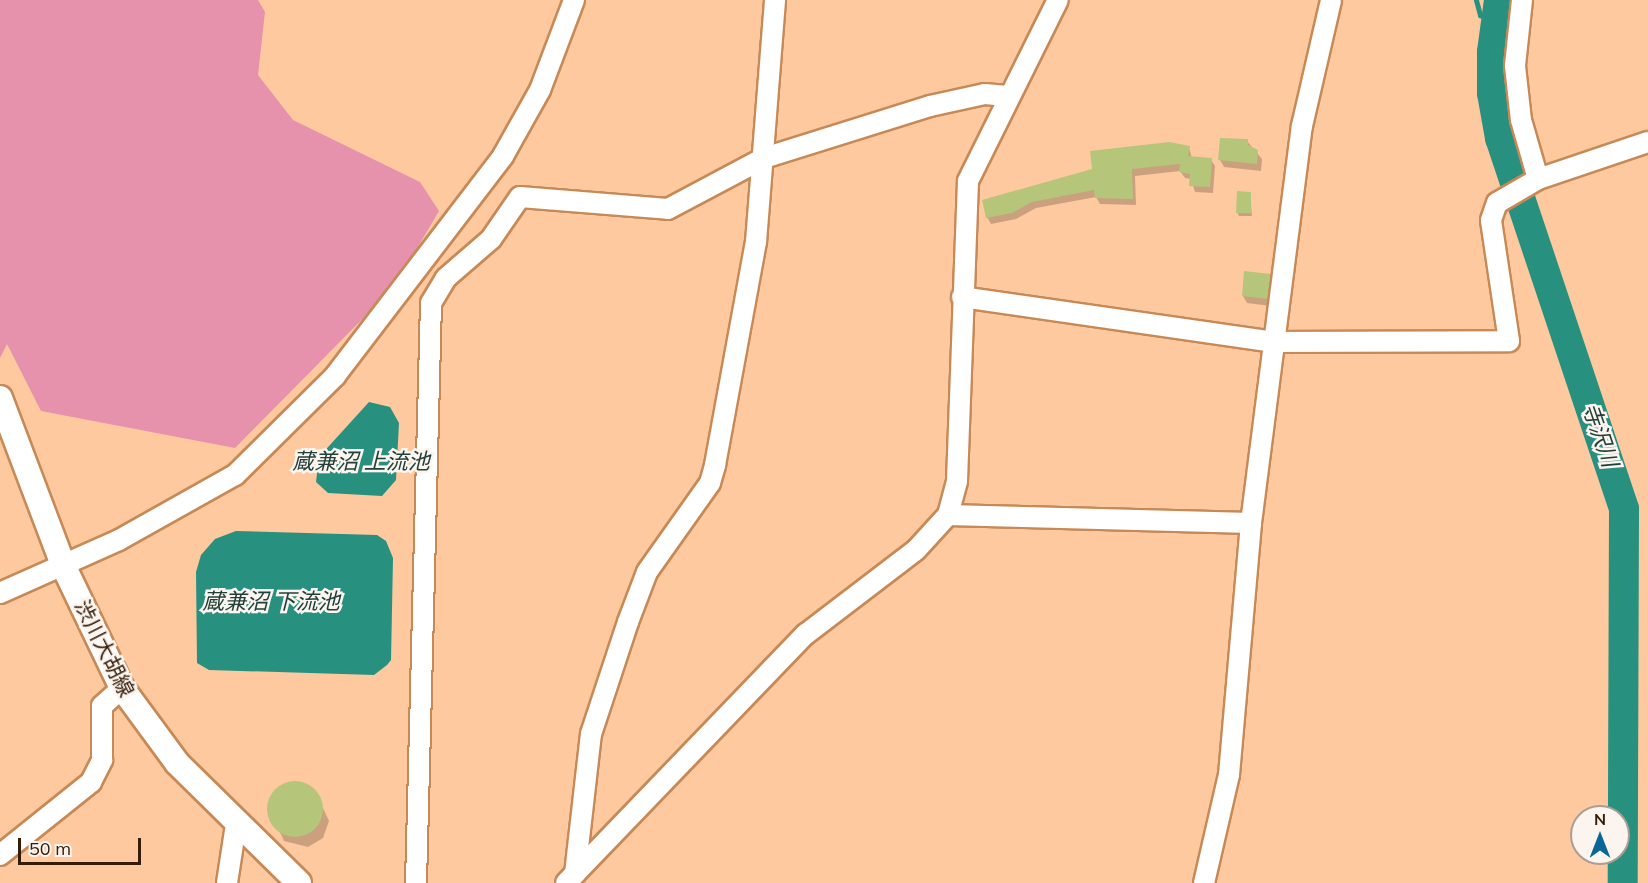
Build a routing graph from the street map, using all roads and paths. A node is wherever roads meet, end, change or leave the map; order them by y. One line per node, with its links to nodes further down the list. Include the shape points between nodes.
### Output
1 (574, 0): 10 (street, via 540,90 504,156)
2 (775, 0): 8 (street)
3 (1058, 0): 6 (street)
4 (1331, 0): 13 (street, via 1302,126)
5 (1522, 0): 9 (street, via 1515,66)
6 (1007, 96): 8 (street, via 985,94 930,106); 12 (street, via 968,181)
7 (1648, 142): 9 (street)
8 (764, 158): 11 (street, via 668,209 520,197 491,239); 22 (street, via 756,242 715,465 710,483 647,572 628,622 591,735)
9 (1533, 181): 13 (street, via 1503,198 1491,220 1509,341)
10 (423, 261): 11 (street); 17 (street, via 335,376 235,475 182,507)
11 (446, 279): 25 (street, via 431,303)
12 (962, 297): 13 (street); 15 (street, via 957,481)
13 (1275, 342): 16 (street)
14 (0, 398): 17 (main road, 渋川大胡線)
15 (948, 515): 16 (street); 22 (street, via 916,550 827,615)
16 (1251, 523): 26 (street, via 1229,775)
17 (63, 565): 18 (street); 19 (main road, 渋川大胡線)
18 (0, 593)
19 (122, 688): 20 (main road, 渋川大胡線, via 177,763); 21 (street, via 102,706 102,760 90,782)
20 (236, 824): 23 (street); 24 (main road, 渋川大胡線)
21 (0, 855)
22 (570, 878)
23 (227, 883)
24 (300, 883)
25 (416, 883)
26 (1204, 883)

